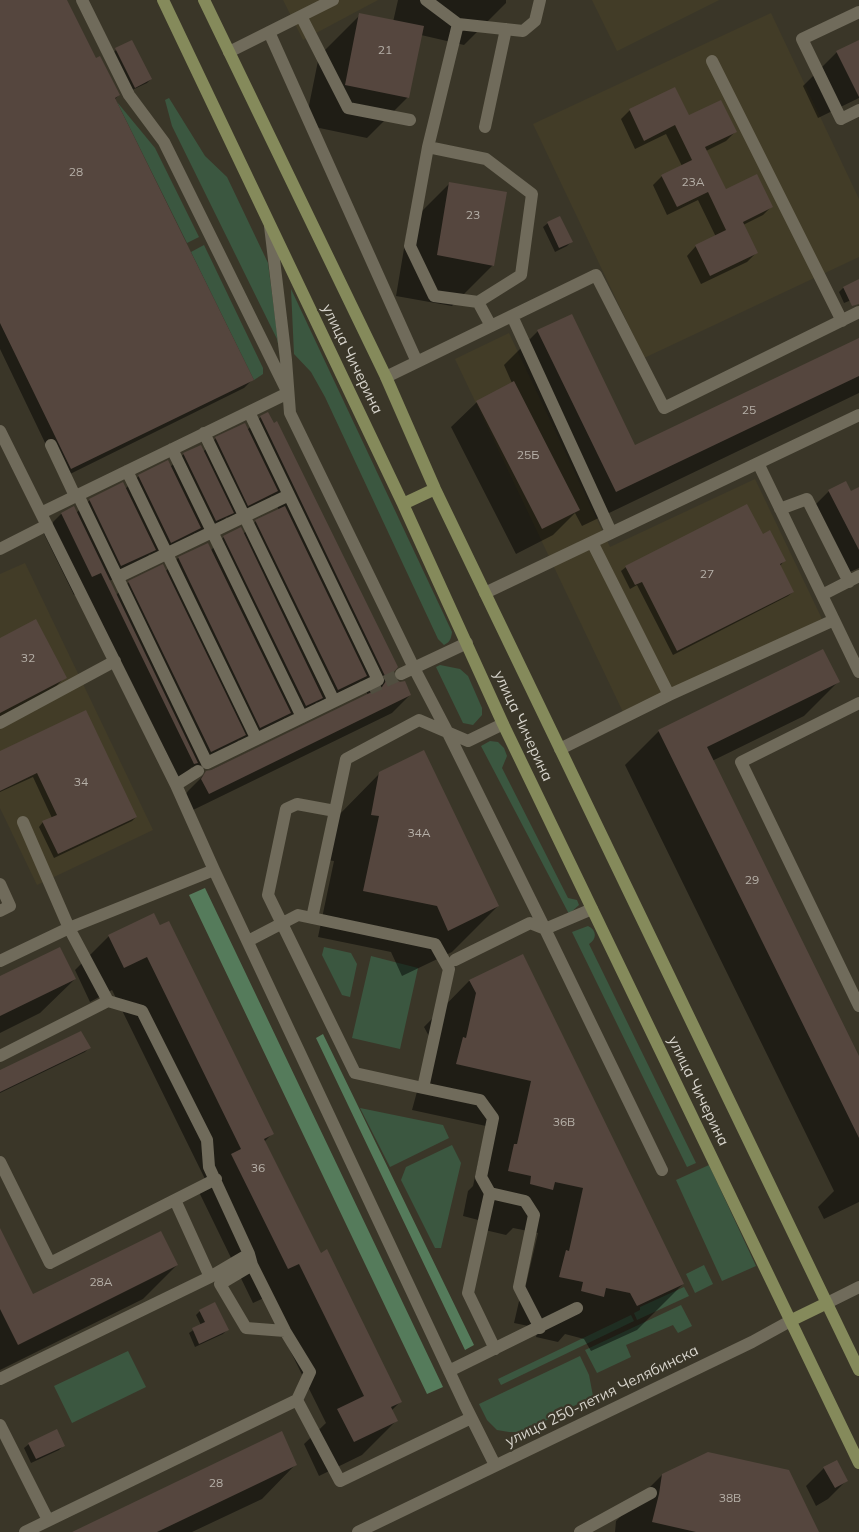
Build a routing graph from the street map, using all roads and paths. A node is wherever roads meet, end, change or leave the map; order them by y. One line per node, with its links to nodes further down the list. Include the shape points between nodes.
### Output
1 (82, 0): 26 (street, via 129,95 164,142)
2 (163, 0): 18 (main road, улица Чичерина)
3 (204, 0): 12 (main road, улица Чичерина)
4 (333, 0): 8 (street)
5 (426, 0): 9 (street)
6 (540, 0): 10 (street, via 535,21 523,31)
7 (859, 12): 14 (street, via 802,39 841,118)
8 (301, 16): 11 (street); 15 (street, via 348,108)
9 (458, 24): 10 (street); 17 (street)
10 (506, 29): 16 (street)
11 (269, 32): 12 (street); 24 (street)
12 (229, 52): 25 (main road, улица Чичерина)
13 (712, 61): 22 (street)
14 (859, 110)
15 (410, 120)
16 (485, 127)
17 (428, 147): 19 (street, via 410,246 434,296); 19 (street, via 486,159 532,194 521,275)
18 (269, 223): 26 (street); 38 (main road, улица Чичерина)
19 (478, 302): 23 (street)
20 (859, 312): 22 (street)
21 (512, 316): 22 (street, via 596,275 664,408); 23 (street); 44 (street)
22 (842, 321)
23 (491, 326): 24 (street)
24 (417, 362): 25 (street)
25 (386, 377): 35 (main road, улица Чичерина)
26 (288, 393): 27 (street); 56 (street, via 290,413)
27 (249, 412): 30 (street); 37 (street)
28 (859, 415): 33 (street)
29 (0, 431): 40 (street)
30 (204, 433): 32 (street); 41 (street)
31 (51, 445): 36 (street)
32 (172, 449): 34 (street); 43 (street)
33 (758, 463): 39 (street); 44 (street)
34 (127, 471): 36 (street); 47 (street)
35 (435, 489): 38 (main road); 50 (main road, улица Чичерина)
36 (76, 495): 40 (street); 48 (street)
37 (289, 495): 41 (street); 60 (street, via 378,680)
38 (403, 504): 53 (main road, улица Чичерина)
39 (780, 509): 49 (street, via 807,499); 51 (street)
40 (41, 513): 42 (street)
41 (244, 516): 43 (street); 60 (street)
42 (46, 525): 46 (street); 55 (street)
43 (212, 532): 47 (street); 62 (street)
44 (611, 532): 45 (street)
45 (592, 542): 50 (street); 59 (street)
46 (0, 549)
47 (167, 554): 48 (street); 66 (street)
48 (118, 577): 66 (street, via 207,763)
49 (854, 579): 51 (street)
50 (485, 593): 67 (main road, улица Чичерина)
51 (822, 595): 52 (street)
52 (834, 620): 54 (street); 59 (street)
53 (467, 644): 56 (street); 64 (main road, улица Чичерина)
54 (854, 649): 57 (street)
55 (115, 661): 63 (street); 69 (street)
56 (414, 668): 58 (street); 65 (street)
57 (859, 672)
58 (401, 674)
59 (669, 695): 67 (street)
60 (334, 701): 62 (street)
61 (859, 703): 84 (street, via 741,762)
62 (302, 717): 66 (street)
63 (0, 723)
64 (503, 724): 65 (street, via 468,740); 74 (main road, улица Чичерина)
65 (448, 733): 70 (street, via 419,720 346,759); 79 (street)
66 (256, 738)
67 (560, 749): 95 (main road, улица Чичерина)
68 (198, 771): 69 (street)
69 (176, 785): 72 (street)
70 (335, 811): 76 (street); 77 (street, via 297,804 286,809 268,895)
71 (23, 822): 78 (street)
72 (214, 870): 78 (street); 80 (street)
73 (0, 884): 75 (street, via 10,906)
74 (592, 909): 79 (street); 97 (main road, улица Чичерина)
75 (0, 911)
76 (312, 918): 77 (street, via 298,915); 86 (street, via 435,944 449,969)
77 (281, 924): 80 (street); 86 (street, via 355,1073)
78 (69, 928): 82 (street); 83 (street)
79 (545, 929): 81 (street, via 530,923); 88 (street)
80 (248, 941): 102 (street)
81 (455, 960)
82 (0, 961)
83 (108, 1001): 85 (street); 89 (street, via 142,1011 207,1140 209,1167)
84 (859, 1006)
85 (0, 1056)
86 (423, 1088): 90 (street, via 480,1100 493,1118 481,1177)
87 (0, 1162): 91 (street, via 50,1263)
88 (662, 1170)
89 (216, 1179): 91 (street); 92 (street)
90 (490, 1193): 98 (street, via 525,1201 534,1215 519,1287); 100 (street, via 468,1292)
91 (175, 1200): 93 (street)
92 (251, 1260): 93 (street); 99 (street); 99 (street, via 220,1284 246,1328)
93 (210, 1277): 103 (street)
94 (859, 1287): 95 (street, улица 250-летия Челябинска)
95 (827, 1303): 97 (main road, улица 250-летия Челябинска); 101 (main road, улица Чичерина)
96 (577, 1308): 98 (street)
97 (792, 1320): 107 (main road, улица Чичерина); 108 (street, улица 250-летия Челябинска)
98 (540, 1328): 100 (street)
99 (285, 1331): 104 (street, via 310,1372)
100 (495, 1349): 102 (street)
101 (859, 1370)
102 (449, 1371): 105 (street)
103 (1, 1376)
104 (297, 1400): 105 (street, via 340,1481); 110 (street)
105 (471, 1418): 108 (street)
106 (0, 1425): 110 (street)
107 (859, 1463)
108 (495, 1465): 112 (street, улица 250-летия Челябинска)
109 (651, 1494): 113 (street)
110 (48, 1520): 111 (street)
111 (25, 1532)
112 (358, 1532)
113 (580, 1532)

